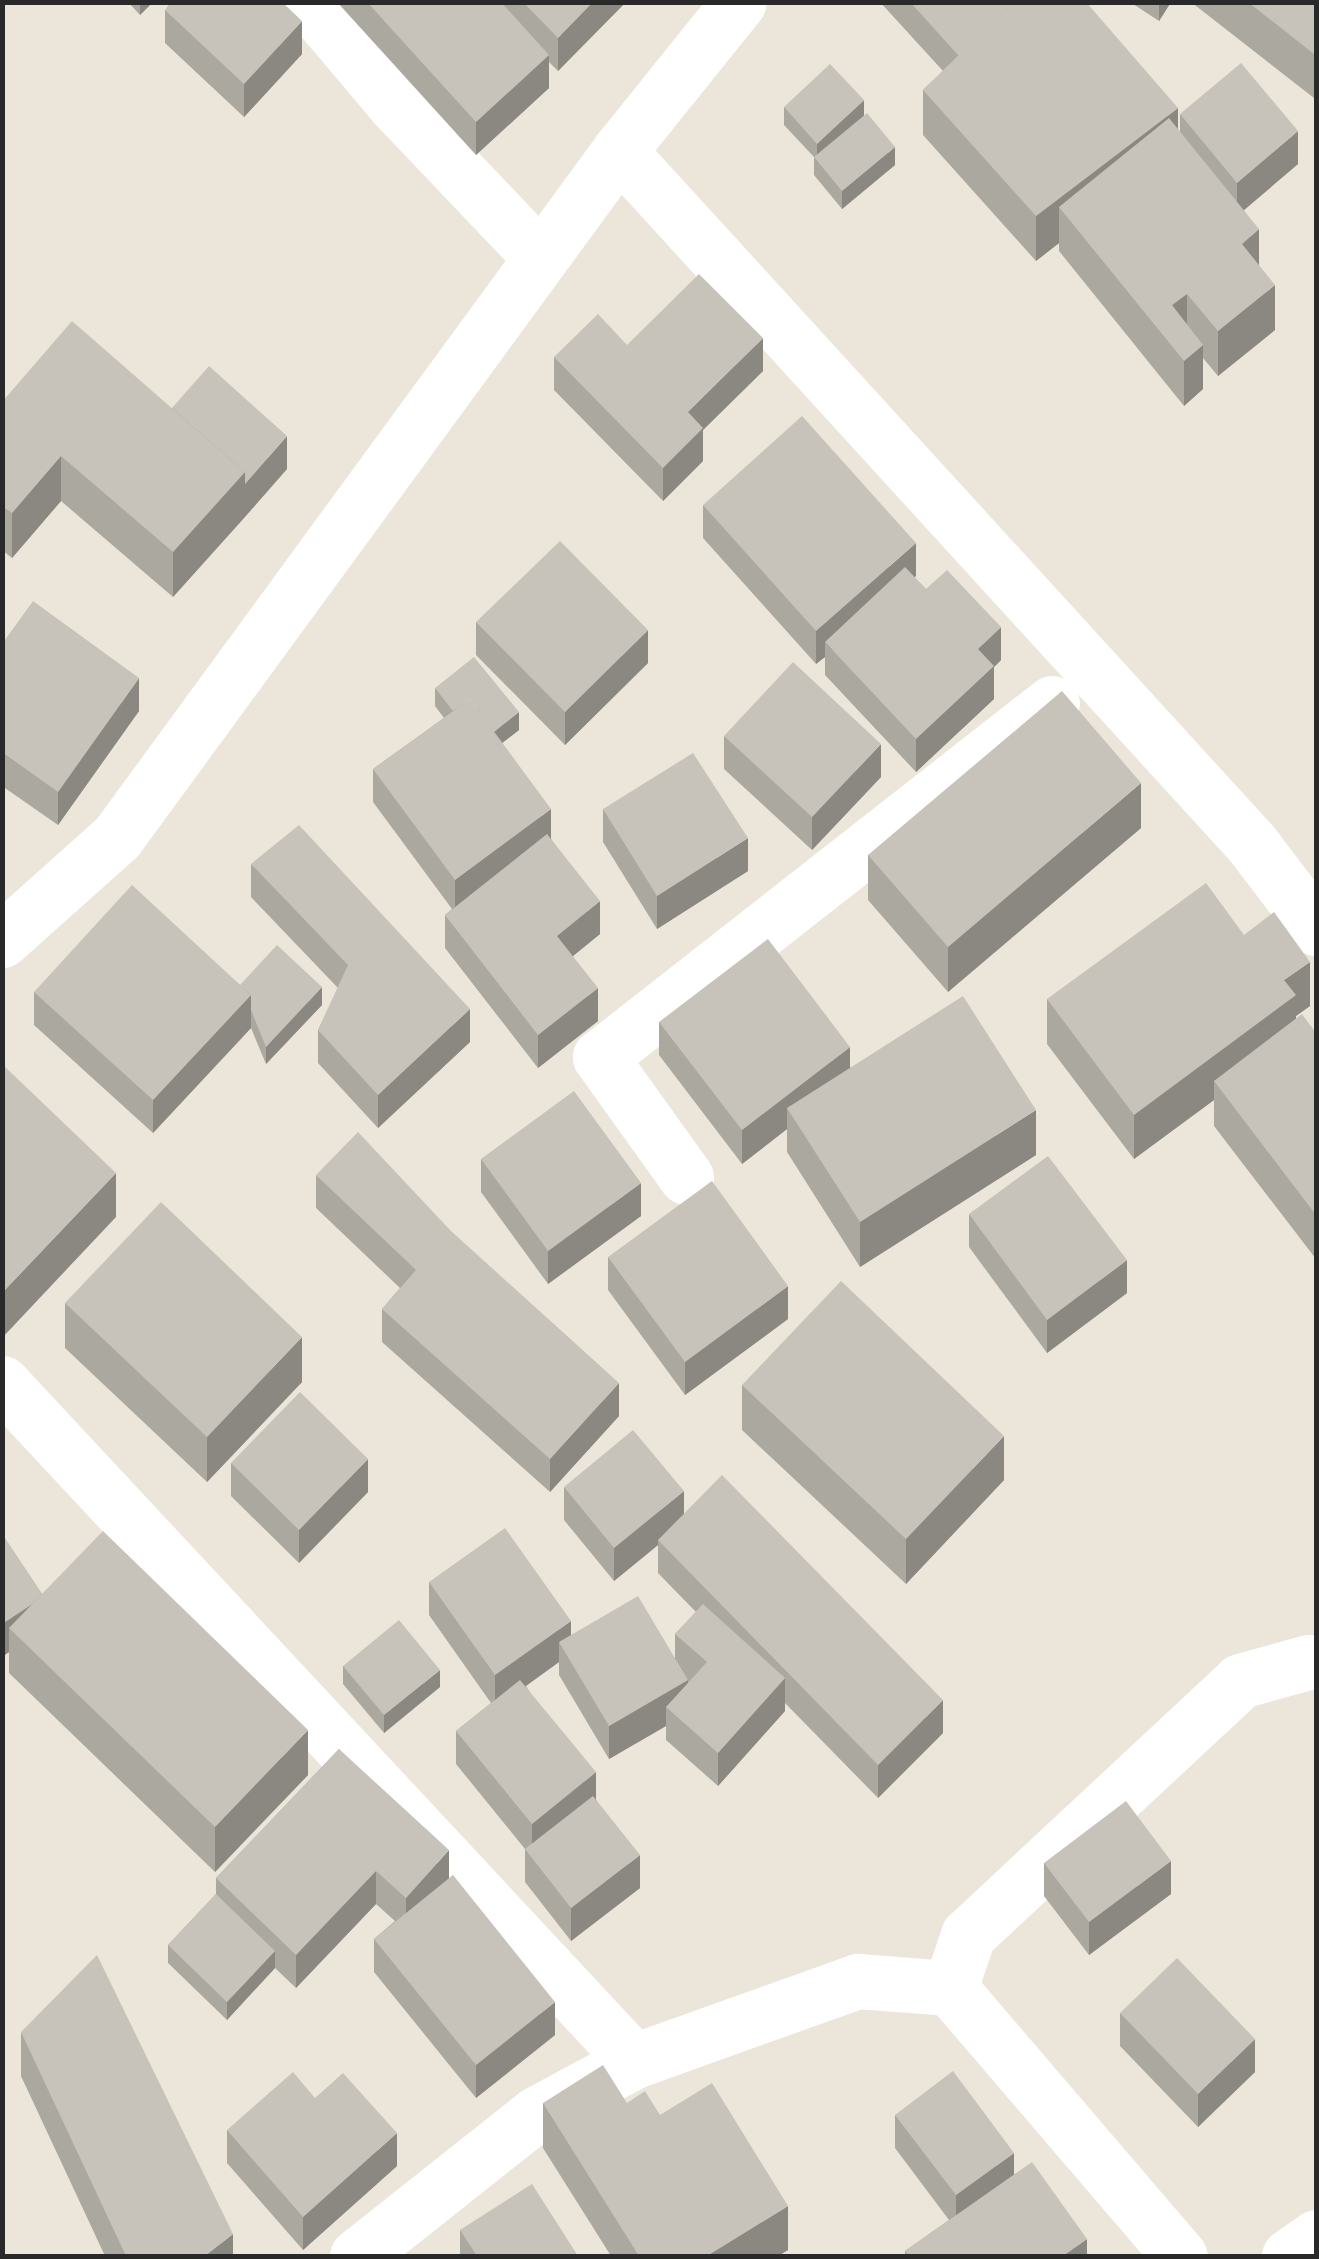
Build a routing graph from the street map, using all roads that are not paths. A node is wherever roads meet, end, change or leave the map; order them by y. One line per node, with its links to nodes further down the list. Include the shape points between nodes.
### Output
1 (308, 2): 4 (street)
2 (740, 2): 3 (street)
3 (619, 151): 4 (street); 5 (street)
4 (540, 257): 7 (street, via 116,838)
5 (1094, 671): 6 (street, via 1252,844); 8 (street, via 600,1057)
6 (1316, 928)
7 (2, 940)
8 (686, 1177)
9 (2, 1383): 12 (street)
10 (1314, 1651): 11 (street, via 1240,1681 968,1934)
11 (950, 1988): 12 (street, via 858,1981); 15 (street)
12 (634, 2062): 14 (street, via 536,2114)
13 (1316, 2237): 16 (street)
14 (357, 2256)
15 (1180, 2256)
16 (1289, 2256)

